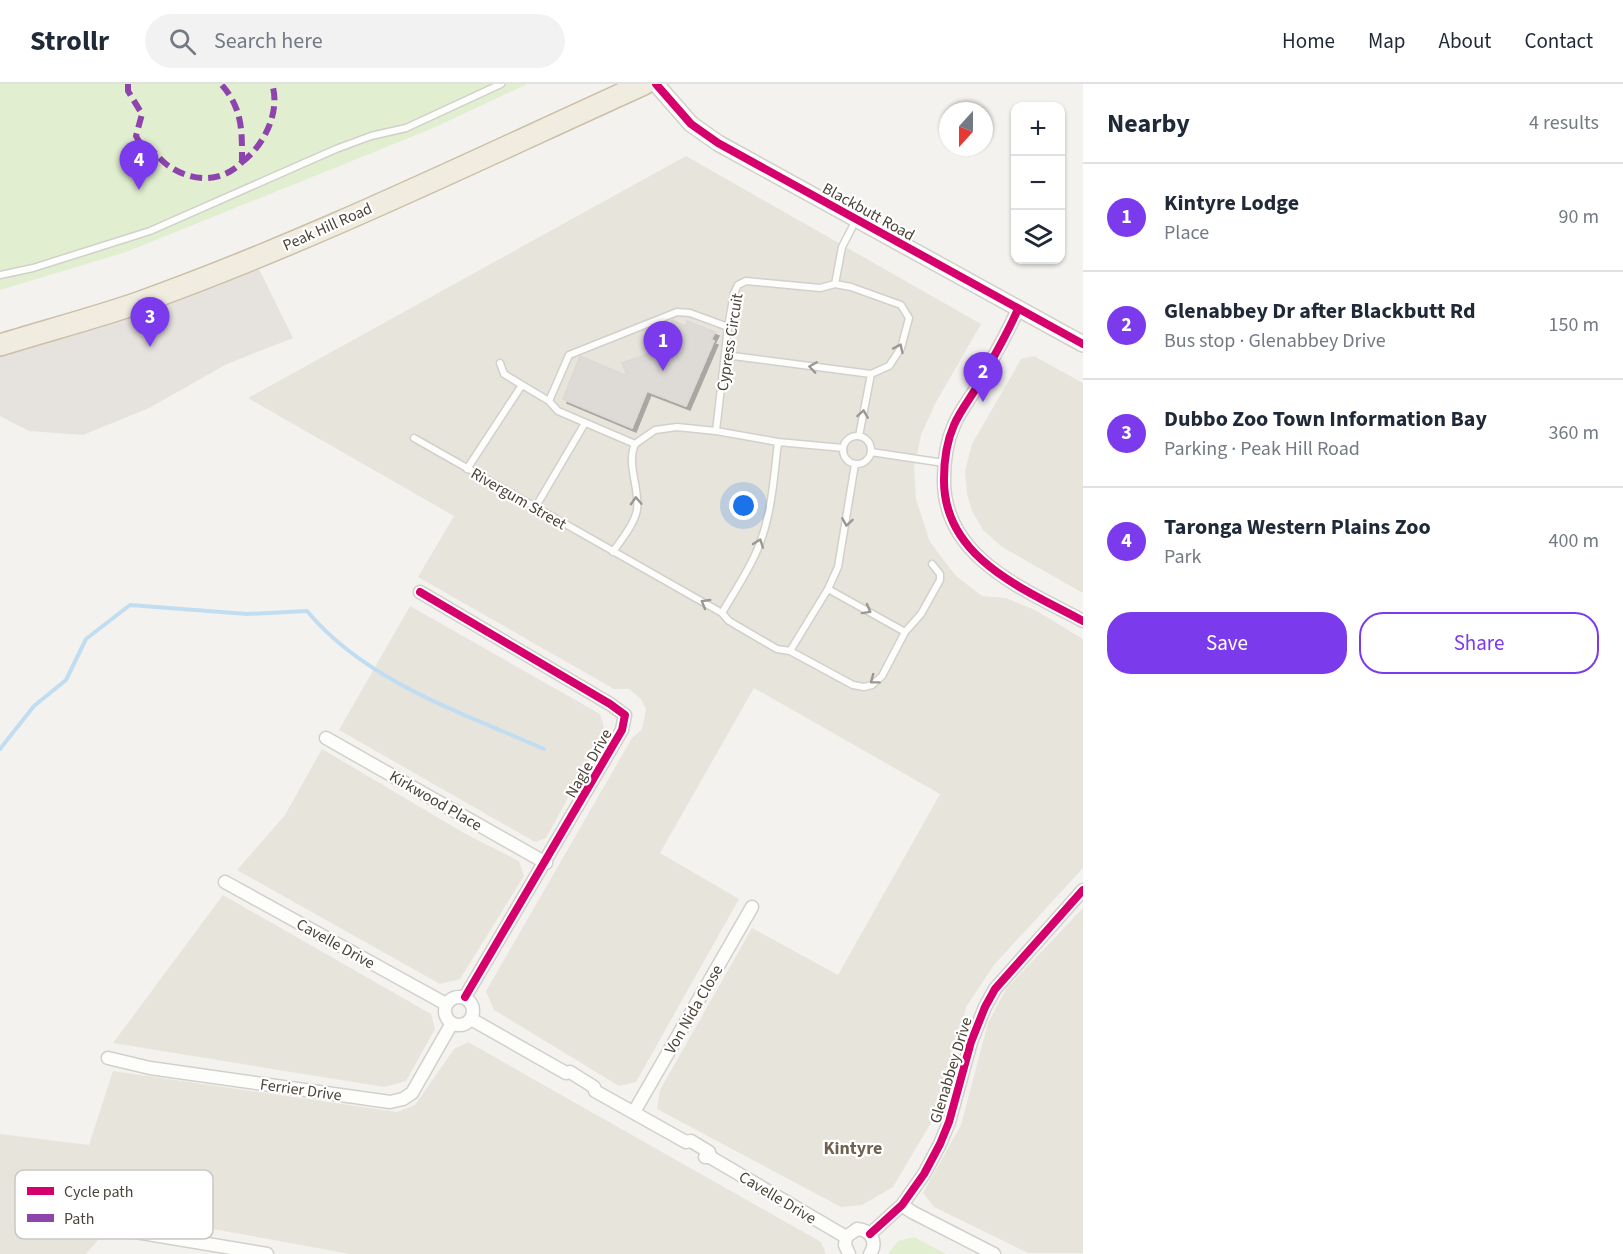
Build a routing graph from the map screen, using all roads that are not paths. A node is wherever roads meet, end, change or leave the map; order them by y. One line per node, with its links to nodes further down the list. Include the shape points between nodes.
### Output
1 (501, 84): 5 (lane, via 406,128 336,149 150,231)
2 (644, 84): 10 (highway, Peak Hill Road, via 299,239 133,304)
3 (656, 84): 4 (street, Blackbutt Road, via 691,124 718,143)
4 (856, 219): 6 (lane, via 842,247); 7 (street, Blackbutt Road)
5 (0, 275)
6 (835, 284): 8 (lane, Cypress Circuit, via 820,288 746,281 734,293); 13 (lane, Cypress Circuit, one-way to 6, via 889,366 901,348 909,318 901,305)
7 (1018, 309): 9 (street, Blackbutt Road); 24 (street, via 954,424)
8 (729, 327): 11 (lane, Cypress Circuit); 15 (lane, via 677,312 569,355)
9 (1083, 344)
10 (0, 345)
11 (724, 355): 13 (lane, one-way to 11); 17 (lane, Cypress Circuit)
12 (500, 363): 14 (lane, via 504,374)
13 (871, 374): 18 (lane, one-way to 13)
14 (522, 385): 15 (lane); 26 (lane)
15 (549, 401): 16 (lane, via 558,411)
16 (585, 423): 21 (lane); 27 (lane)
17 (716, 430): 20 (lane); 21 (lane, via 666,427)
18 (859, 436): 22 (lane, via 847,440); 23 (lane, via 867,440)
19 (414, 438): 26 (lane, Rivergum Street)
20 (778, 442): 22 (lane); 32 (lane, one-way to 20, via 760,543 769,512)
21 (635, 444): 28 (lane, one-way to 21, via 637,508 631,453)
22 (843, 448): 25 (lane, via 847,460)
23 (871, 452): 24 (lane); 25 (lane, via 867,460)
24 (944, 463): 33 (street, via 950,518 966,545 1005,578)
25 (855, 464): 30 (lane, one-way to 30, via 841,558)
26 (467, 469): 27 (lane, Rivergum Street)
27 (535, 508): 28 (lane, Rivergum Street)
28 (614, 552): 32 (lane, Rivergum Street, one-way to 28)
29 (932, 564): 34 (lane, via 940,580 921,614)
30 (828, 589): 34 (lane, one-way to 34); 35 (lane)
31 (420, 592): 37 (street, Nagle Drive, via 625,715 622,730)
32 (722, 613): 35 (lane, Rivergum Street, via 777,649)
33 (1083, 621)
34 (905, 632): 35 (lane, Rivergum Street, one-way to 35, via 882,676 864,687 853,685)
35 (790, 651)
36 (326, 738): 37 (street, Kirkwood Place)
37 (546, 863): 41 (street, Nagle Drive)
38 (225, 882): 42 (street, Cavelle Drive)
39 (1083, 890): 47 (street, Glenabbey Drive, via 995,989 971,1042 940,1144)
40 (752, 906): 46 (street, Von Nida Close)
41 (465, 998): 42 (street, via 453,998); 43 (street, via 473,1007)
42 (446, 1004): 44 (street, via 446,1017)
43 (471, 1019): 44 (street, via 460,1025); 46 (street, Cavelle Drive, via 570,1072)
44 (452, 1023): 45 (street, Ferrier Drive, via 412,1093 390,1102 150,1068)
45 (108, 1058)
46 (634, 1112): 49 (street, Cavelle Drive, via 706,1158 711,1157)
47 (902, 1205): 48 (street, Glenabbey Drive); 54 (street)
48 (870, 1234): 49 (street, via 857,1229); 53 (street, via 874,1242)
49 (846, 1237): 52 (street)
50 (178, 1239): 51 (street)
51 (267, 1254)
52 (849, 1254)
53 (870, 1254)
54 (994, 1254)

